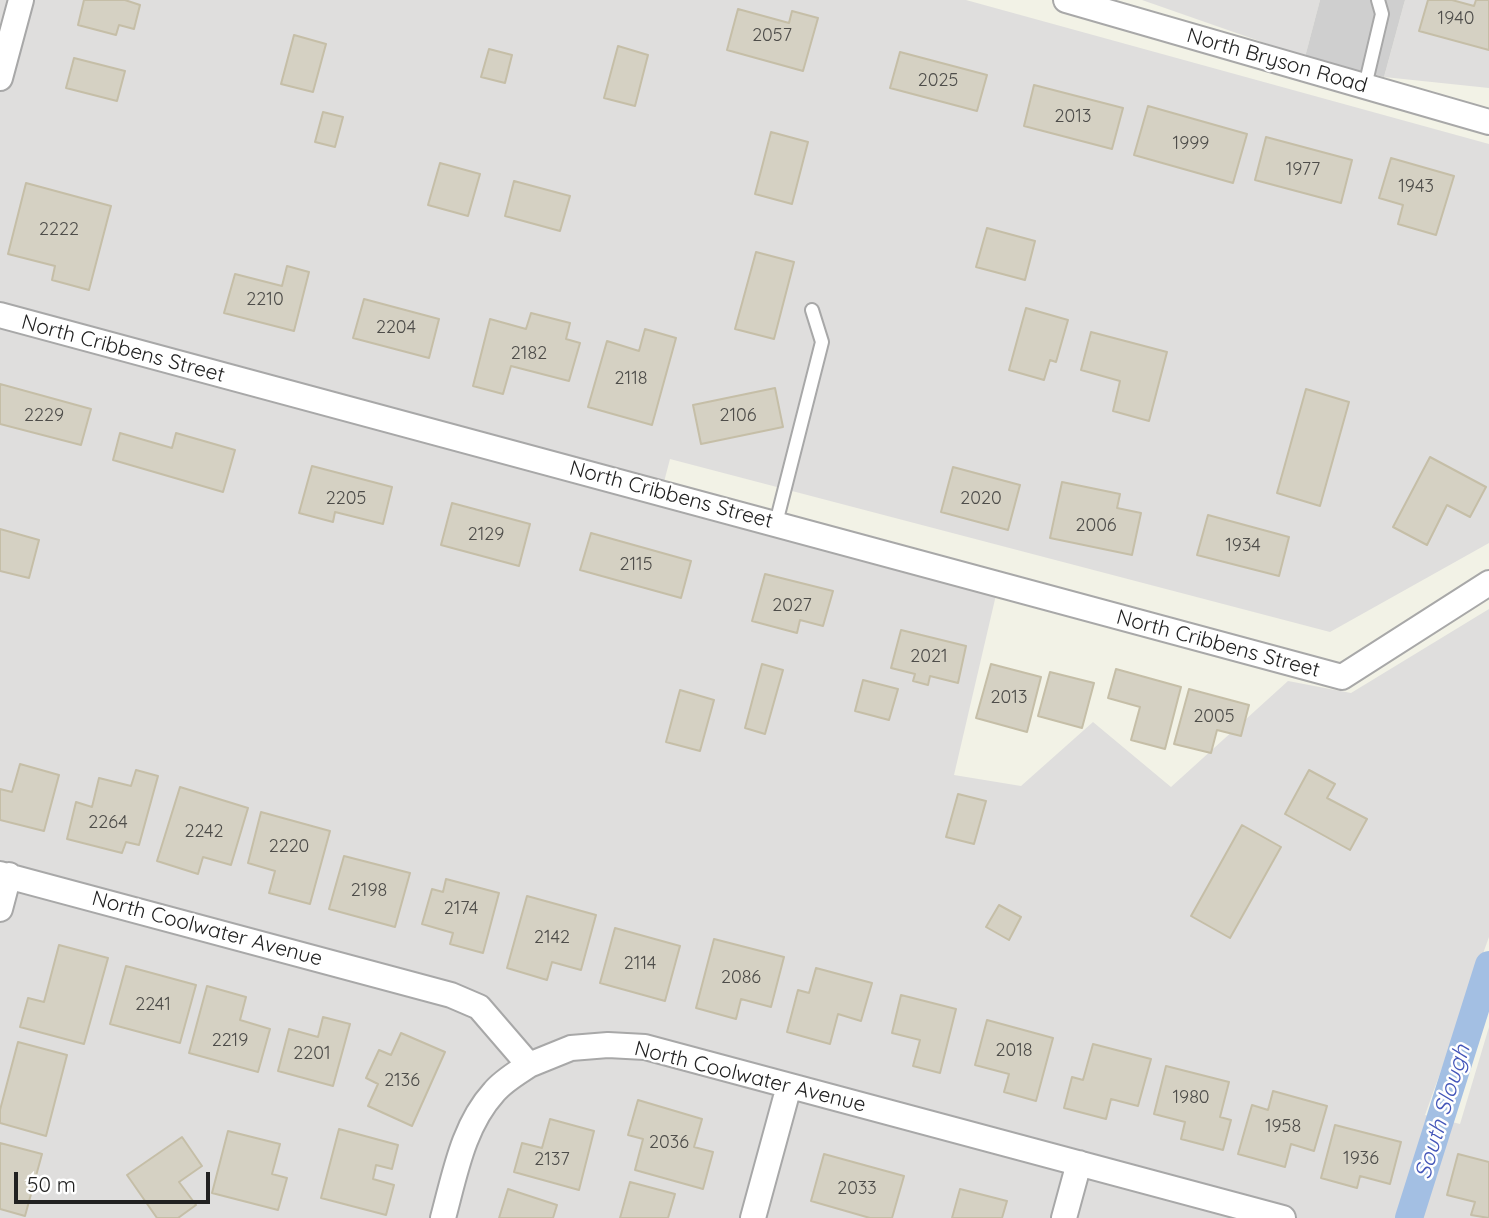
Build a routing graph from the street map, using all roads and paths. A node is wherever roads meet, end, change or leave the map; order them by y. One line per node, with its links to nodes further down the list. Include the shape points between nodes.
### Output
1 (21, 0): 4 (street)
2 (1066, 0): 5 (street, North Bryson Road)
3 (1378, 0): 5 (lane, via 1382,14)
4 (0, 78)
5 (1365, 86): 6 (street, North Bryson Road)
6 (1489, 122)
7 (812, 310): 9 (lane, via 822,342)
8 (0, 316): 9 (street, North Cribbens Street)
9 (776, 523): 10 (street, North Cribbens Street, via 1342,677)
10 (1489, 583)
11 (5, 875): 12 (street); 13 (street, North Coolwater Avenue, via 451,995 479,1007)
12 (0, 909)
13 (529, 1065): 14 (street, North Coolwater Avenue, via 570,1048 645,1047); 16 (street, via 495,1090 477,1113 464,1141)
14 (789, 1086): 15 (street, North Coolwater Avenue); 17 (street)
15 (1079, 1163): 18 (street); 19 (street, North Coolwater Avenue)
16 (443, 1218)
17 (753, 1218)
18 (1064, 1218)
19 (1283, 1218)

